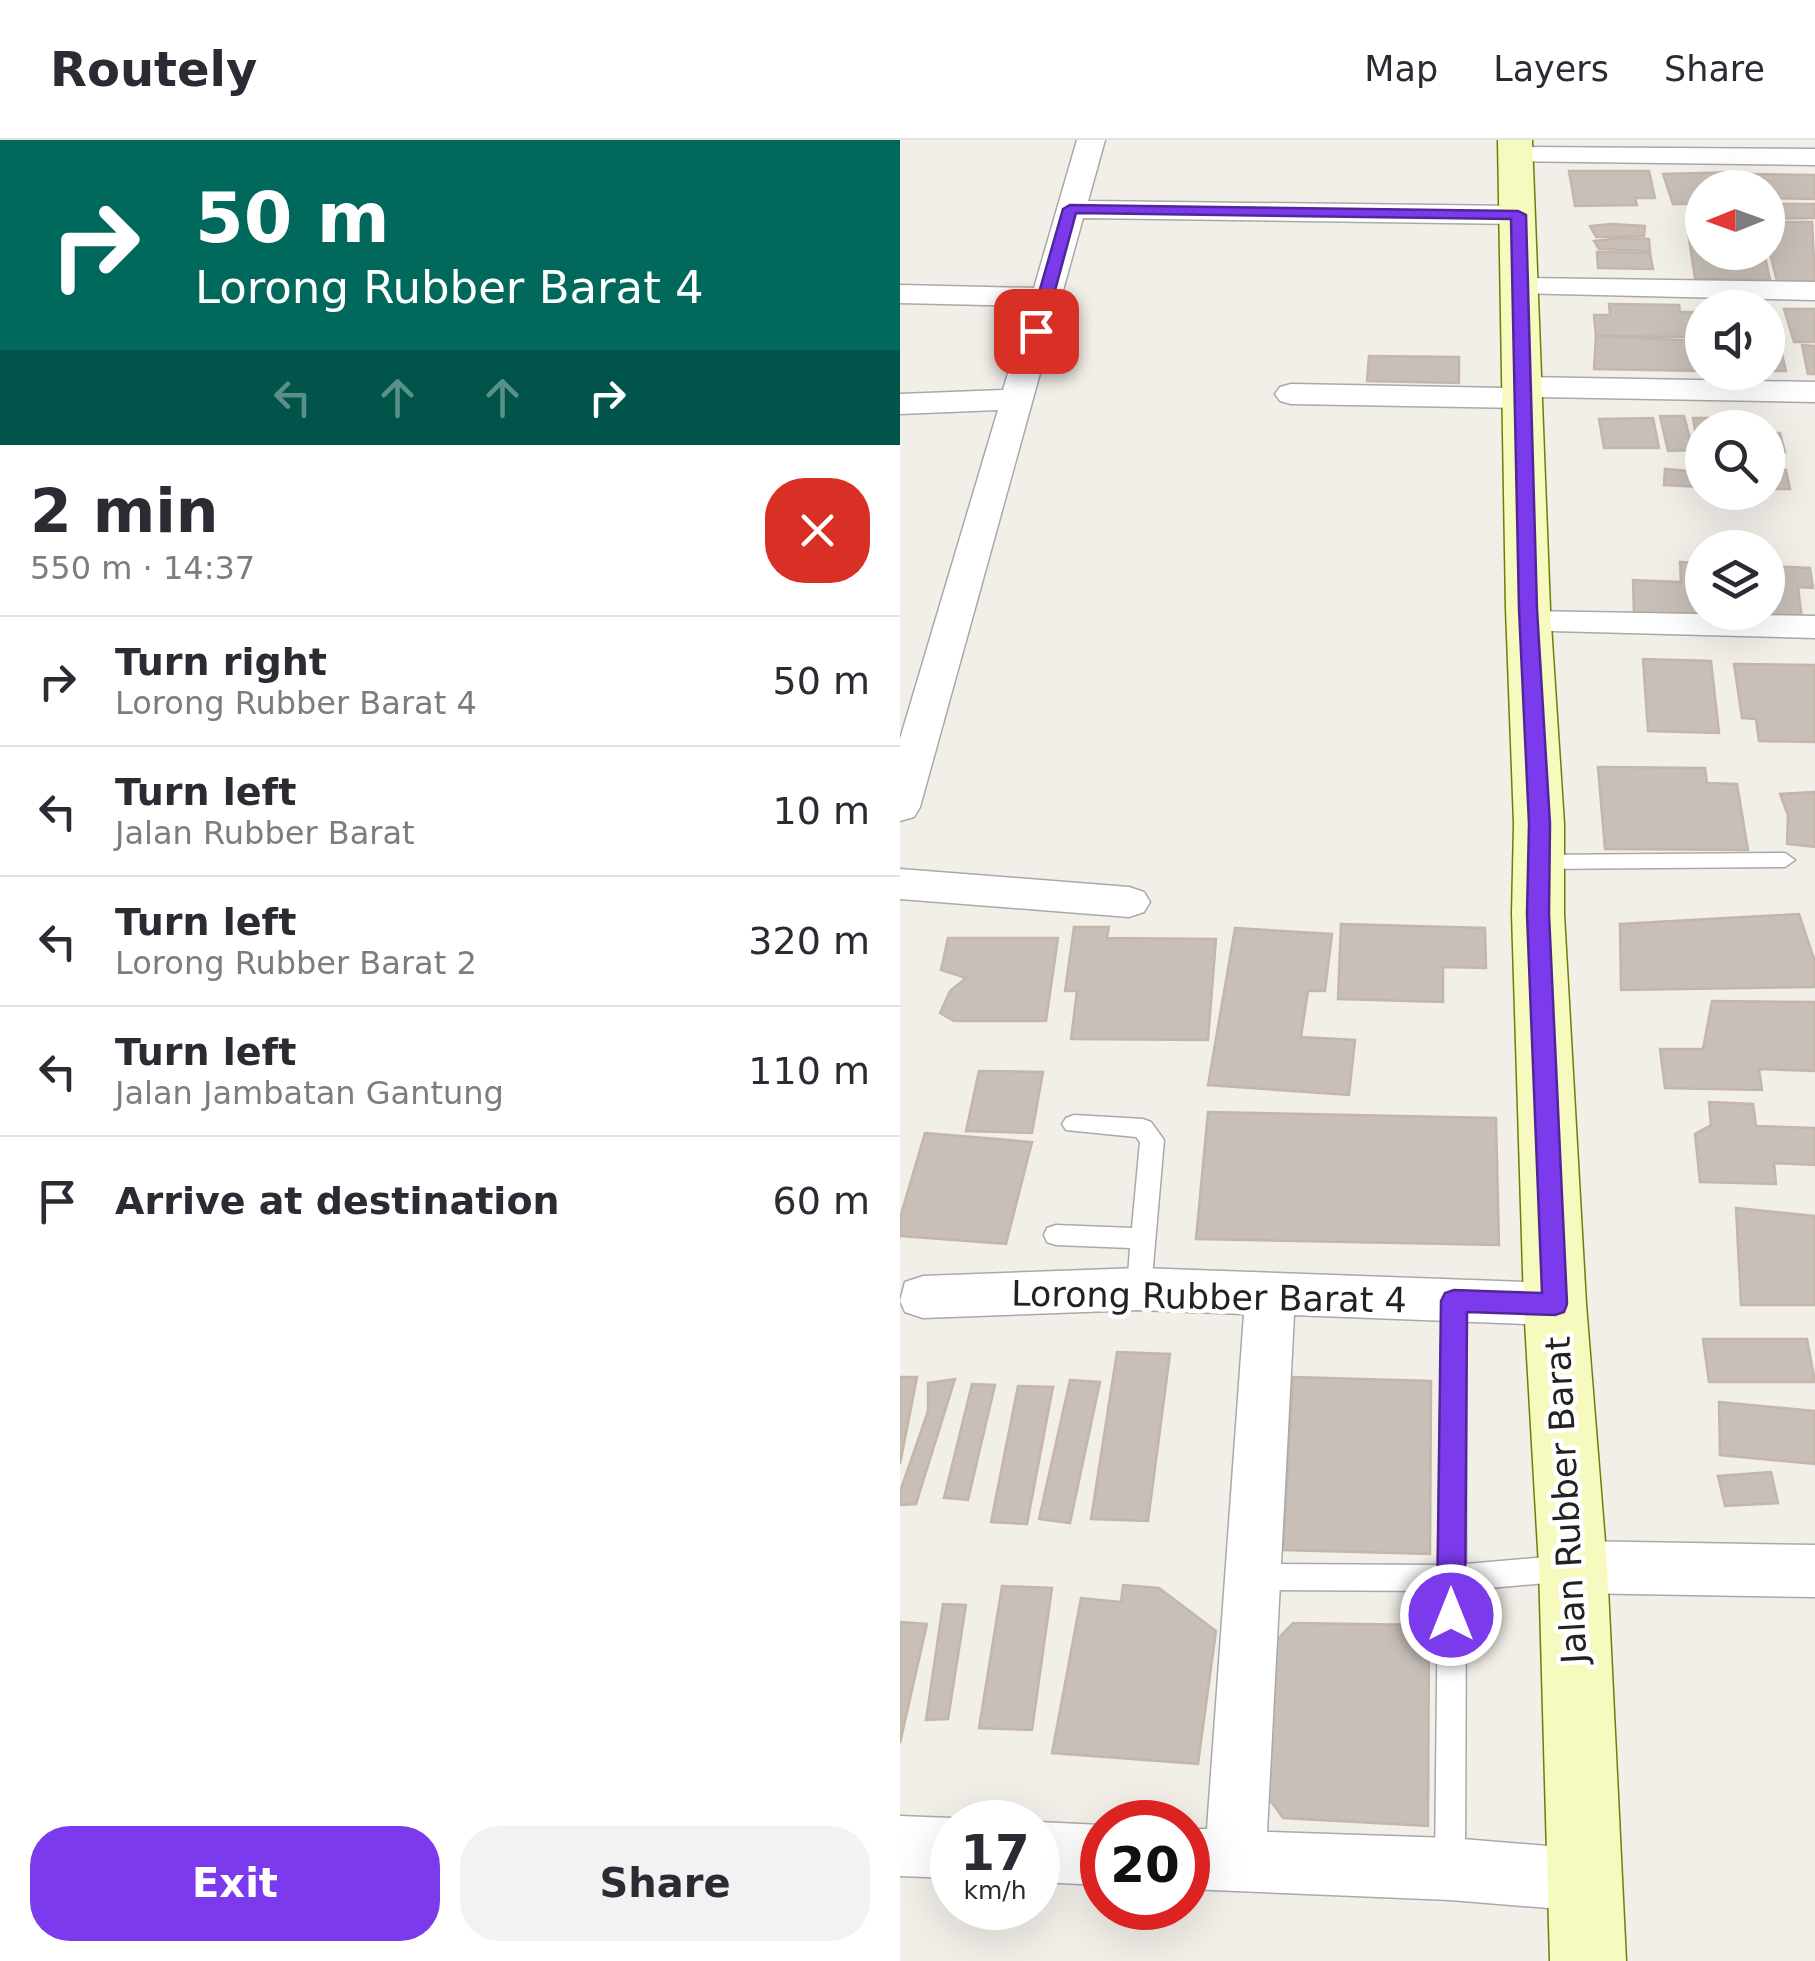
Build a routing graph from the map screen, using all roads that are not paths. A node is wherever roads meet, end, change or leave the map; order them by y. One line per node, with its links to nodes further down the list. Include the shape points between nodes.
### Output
1 (1090, 140): 4 (street)
2 (1515, 148): 3 (street); 5 (main road, Jalan Rubber Barat)
3 (1815, 157)
4 (1070, 209): 5 (street); 9 (street)
5 (1518, 215): 6 (main road, Jalan Rubber Barat)
6 (1522, 286): 7 (street); 11 (main road, Jalan Rubber Barat)
7 (1815, 292)
8 (900, 294): 9 (street)
9 (1044, 297): 13 (street)
10 (1815, 392): 11 (street)
11 (1523, 393): 12 (street); 15 (main road, Jalan Rubber Barat)
12 (1291, 394)
13 (1019, 398): 14 (street); 17 (street)
14 (900, 404)
15 (1530, 622): 16 (street); 19 (main road, Jalan Rubber Barat)
16 (1815, 627)
17 (900, 807)
18 (1785, 860): 19 (lane)
19 (1540, 862): 29 (main road, Jalan Rubber Barat)
20 (900, 884): 21 (street)
21 (1130, 902)
22 (1074, 1124): 24 (lane, via 1143,1128 1152,1140)
23 (1056, 1235): 24 (lane)
24 (1141, 1238): 25 (lane)
25 (1140, 1289): 26 (street, Lorong Rubber Barat 4); 27 (street, Lorong Rubber Barat 4)
26 (1270, 1291): 28 (street, Lorong Rubber Barat 4); 32 (street)
27 (922, 1297)
28 (1454, 1301): 29 (street, Lorong Rubber Barat 4); 33 (lane)
29 (1555, 1304): 30 (main road, Jalan Rubber Barat)
30 (1573, 1568): 31 (street); 33 (lane); 38 (main road, Jalan Rubber Barat)
31 (1815, 1571)
32 (1253, 1578): 33 (lane); 36 (street)
33 (1452, 1578): 37 (lane)
34 (900, 1846): 35 (street)
35 (930, 1847)
36 (1211, 1860): 37 (street)
37 (1450, 1869): 38 (street)
38 (1584, 1880): 39 (main road, Jalan Rubber Barat)
39 (1588, 1961)

